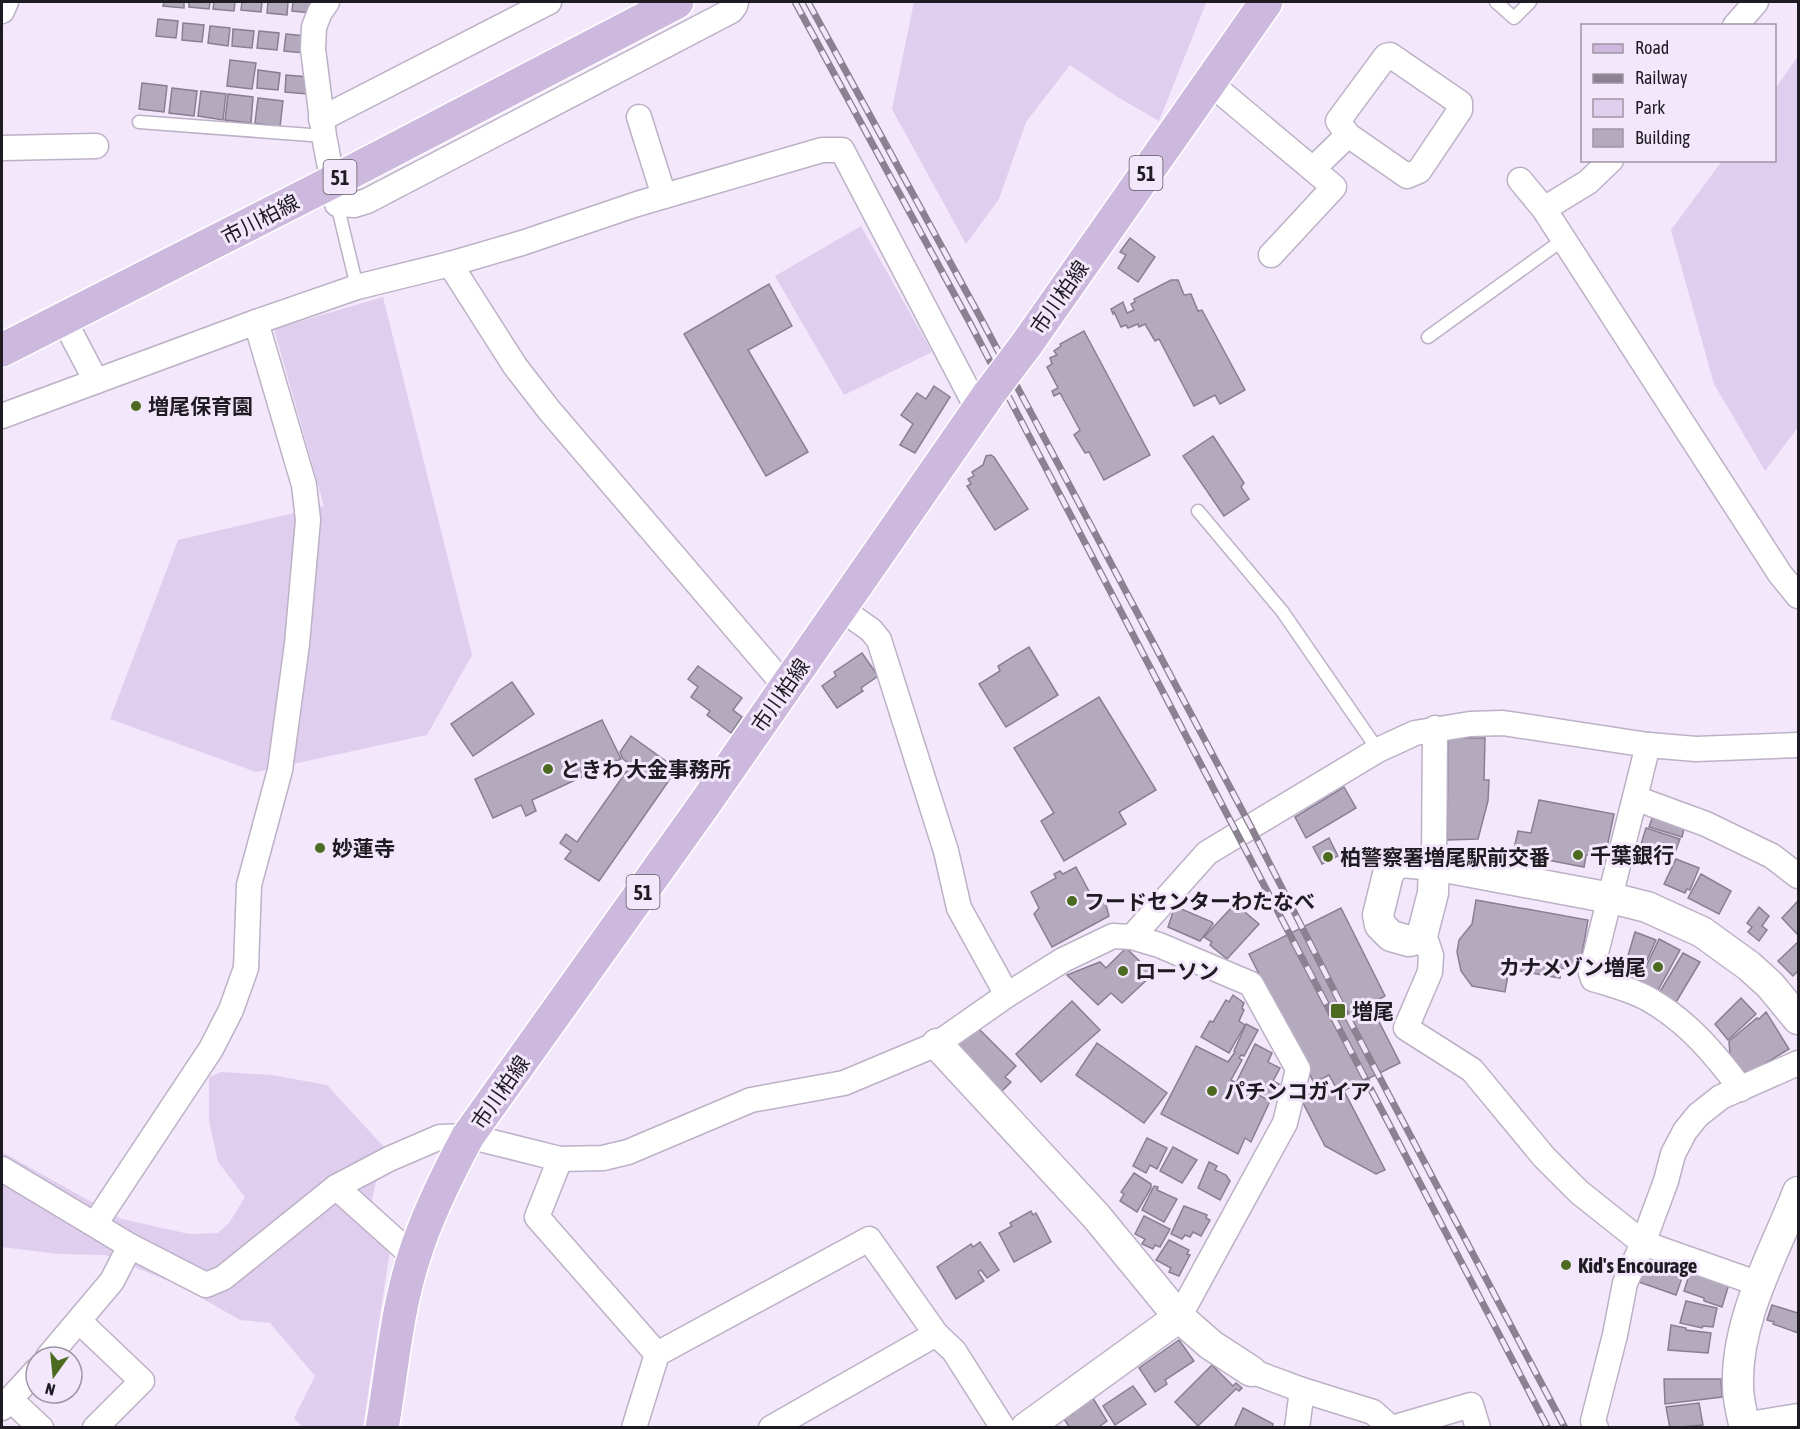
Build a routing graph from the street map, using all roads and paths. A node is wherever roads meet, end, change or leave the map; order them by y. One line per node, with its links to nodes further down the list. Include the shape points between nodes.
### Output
1 (6, 2): 10 (street)
2 (327, 2): 15 (street, via 314,27 313,49)
3 (549, 2): 15 (street)
4 (677, 2): 22 (main road, 市川柏線 / 51)
5 (736, 2): 22 (street, via 731,11 367,201 354,205)
6 (1266, 2): 12 (main road, 市川柏線 / 51)
7 (1496, 2): 8 (lane, via 1514,18)
8 (1530, 2)
9 (1756, 2): 11 (street)
10 (2, 11)
11 (1737, 24)
12 (1210, 83): 20 (street); 34 (main road, 市川柏線 / 51, bridge)
13 (639, 117): 23 (street)
14 (139, 122): 15 (lane)
15 (322, 127): 22 (street)
16 (1348, 135): 16 (street, via 1338,121 1386,56 1460,103 1460,110 1419,171 1407,176); 20 (street)
17 (96, 146): 18 (street)
18 (2, 148)
19 (1609, 162): 24 (street, via 1588,182)
20 (1313, 169): 26 (street, via 1334,187)
21 (1520, 180): 24 (street)
22 (334, 193): 28 (lane); 29 (main road, 市川柏線 / 51)
23 (664, 196): 27 (street); 34 (street, via 822,150 842,150)
24 (1544, 209): 25 (street)
25 (1564, 239): 31 (lane); 37 (street)
26 (1271, 255)
27 (450, 264): 28 (street); 39 (street, via 515,366 549,410)
28 (357, 287): 30 (street)
29 (64, 320): 32 (main road, 市川柏線 / 51); 33 (street)
30 (256, 322): 33 (street); 60 (street, via 304,485 308,520 280,770 249,885 246,968 211,1049)
31 (1428, 337)
32 (2, 350)
33 (96, 381): 35 (street)
34 (984, 402): 38 (main road, 市川柏線 / 51)
35 (2, 416)
36 (1198, 511): 43 (lane, via 1282,611)
37 (1798, 596)
38 (841, 609): 39 (main road, 市川柏線 / 51); 50 (street, via 879,640 946,851 959,908)
39 (786, 687): 55 (main road, 市川柏線 / 51)
40 (1435, 728): 41 (street, via 1503,723); 43 (street); 45 (street)
41 (1648, 745): 42 (street, via 1696,749); 44 (street)
42 (1798, 746)
43 (1378, 750): 49 (street, via 1207,853)
44 (1635, 798): 46 (street, via 1706,824 1772,856); 47 (street)
45 (1434, 865): 47 (street); 48 (street, via 1433,893); 48 (street, via 1401,862 1393,867 1378,915 1380,925 1391,936 1417,939)
46 (1798, 876)
47 (1611, 898): 51 (street, via 1647,907 1702,933 1749,966); 54 (street, via 1591,973 1593,979 1649,999 1686,1025)
48 (1423, 932): 61 (street, via 1431,955 1430,972 1406,1029 1472,1070 1544,1157 1579,1192)
49 (1131, 937): 50 (street, via 1113,936); 65 (street, via 1251,984 1298,1069 1285,1123)
50 (1007, 994): 52 (street)
51 (1798, 1019)
52 (937, 1044): 56 (street, via 844,1083 751,1100 628,1152 603,1158); 65 (street, via 1096,1216)
53 (1798, 1063): 54 (street)
54 (1741, 1089): 61 (street, via 1721,1097 1685,1131 1673,1154)
55 (468, 1136): 56 (street); 58 (street, via 440,1137); 63 (main road, 市川柏線 / 51, via 438,1195)
56 (560, 1159): 69 (street, via 537,1217)
57 (2, 1169): 60 (street)
58 (336, 1187): 62 (street, via 223,1278 206,1285); 63 (street)
59 (1798, 1192): 64 (street)
60 (95, 1224): 62 (street)
61 (1643, 1243): 64 (street); 85 (street, via 1625,1283 1593,1421)
62 (130, 1246): 66 (street, via 112,1281)
63 (414, 1257): 79 (main road, 市川柏線 / 51, via 404,1294)
64 (1759, 1284): 75 (street, via 1740,1346 1738,1388)
65 (1179, 1317): 70 (street, via 1211,1345); 76 (street)
66 (79, 1321): 68 (street); 78 (street, via 142,1381)
67 (936, 1334): 69 (street, via 869,1239); 76 (street, via 954,1351); 81 (street)
68 (58, 1345)
69 (657, 1354): 80 (street)
70 (1251, 1371): 72 (street)
71 (24, 1384): 73 (street)
72 (1302, 1390): 82 (street); 83 (street, via 1373,1412)
73 (6, 1403): 77 (street)
74 (1798, 1416): 75 (street)
75 (1745, 1426)
76 (1008, 1427)
77 (41, 1428)
78 (95, 1428)
79 (382, 1428)
80 (634, 1428)
81 (771, 1428)
82 (1298, 1428)
83 (1391, 1428): 84 (street, via 1472,1405)
84 (1478, 1428)
85 (1596, 1428)

